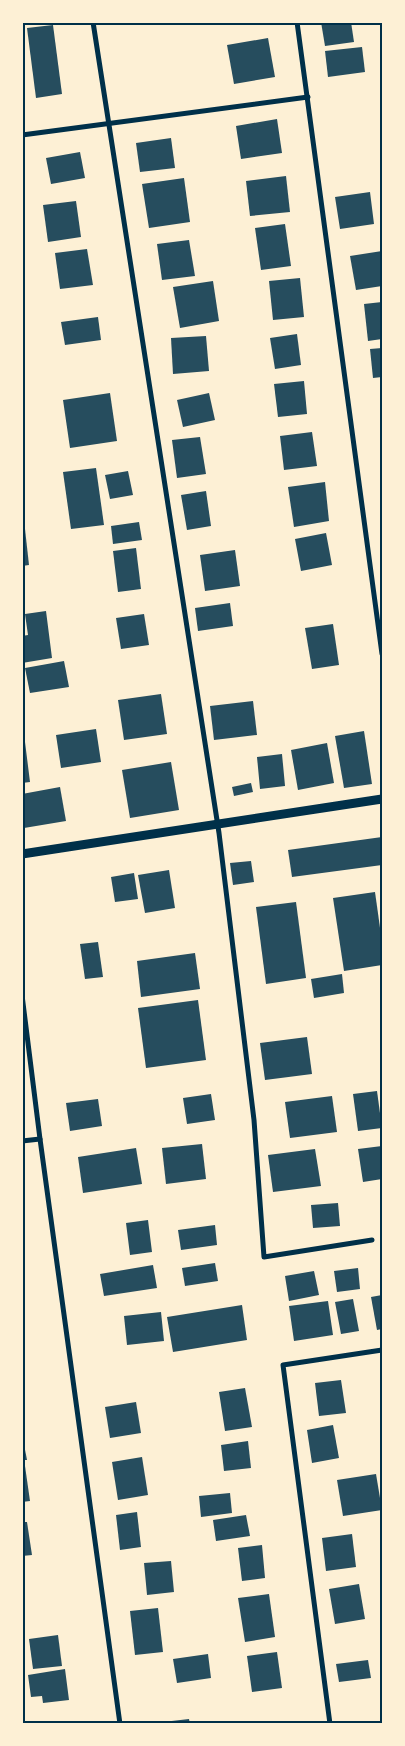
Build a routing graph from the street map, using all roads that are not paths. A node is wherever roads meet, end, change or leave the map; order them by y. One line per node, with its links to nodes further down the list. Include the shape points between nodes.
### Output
1 (93, 22): 4 (street)
2 (297, 22): 3 (street)
3 (308, 97): 4 (street); 6 (street)
4 (108, 124): 5 (street); 8 (street)
5 (22, 135)
6 (382, 654)
7 (382, 799): 8 (street)
8 (217, 824): 9 (street); 13 (street, via 254,1120 264,1257)
9 (22, 854)
10 (22, 995): 11 (street)
11 (40, 1138): 12 (street); 15 (street)
12 (22, 1141)
13 (372, 1240)
14 (382, 1350): 16 (street, via 283,1366)
15 (120, 1724)
16 (330, 1724)

